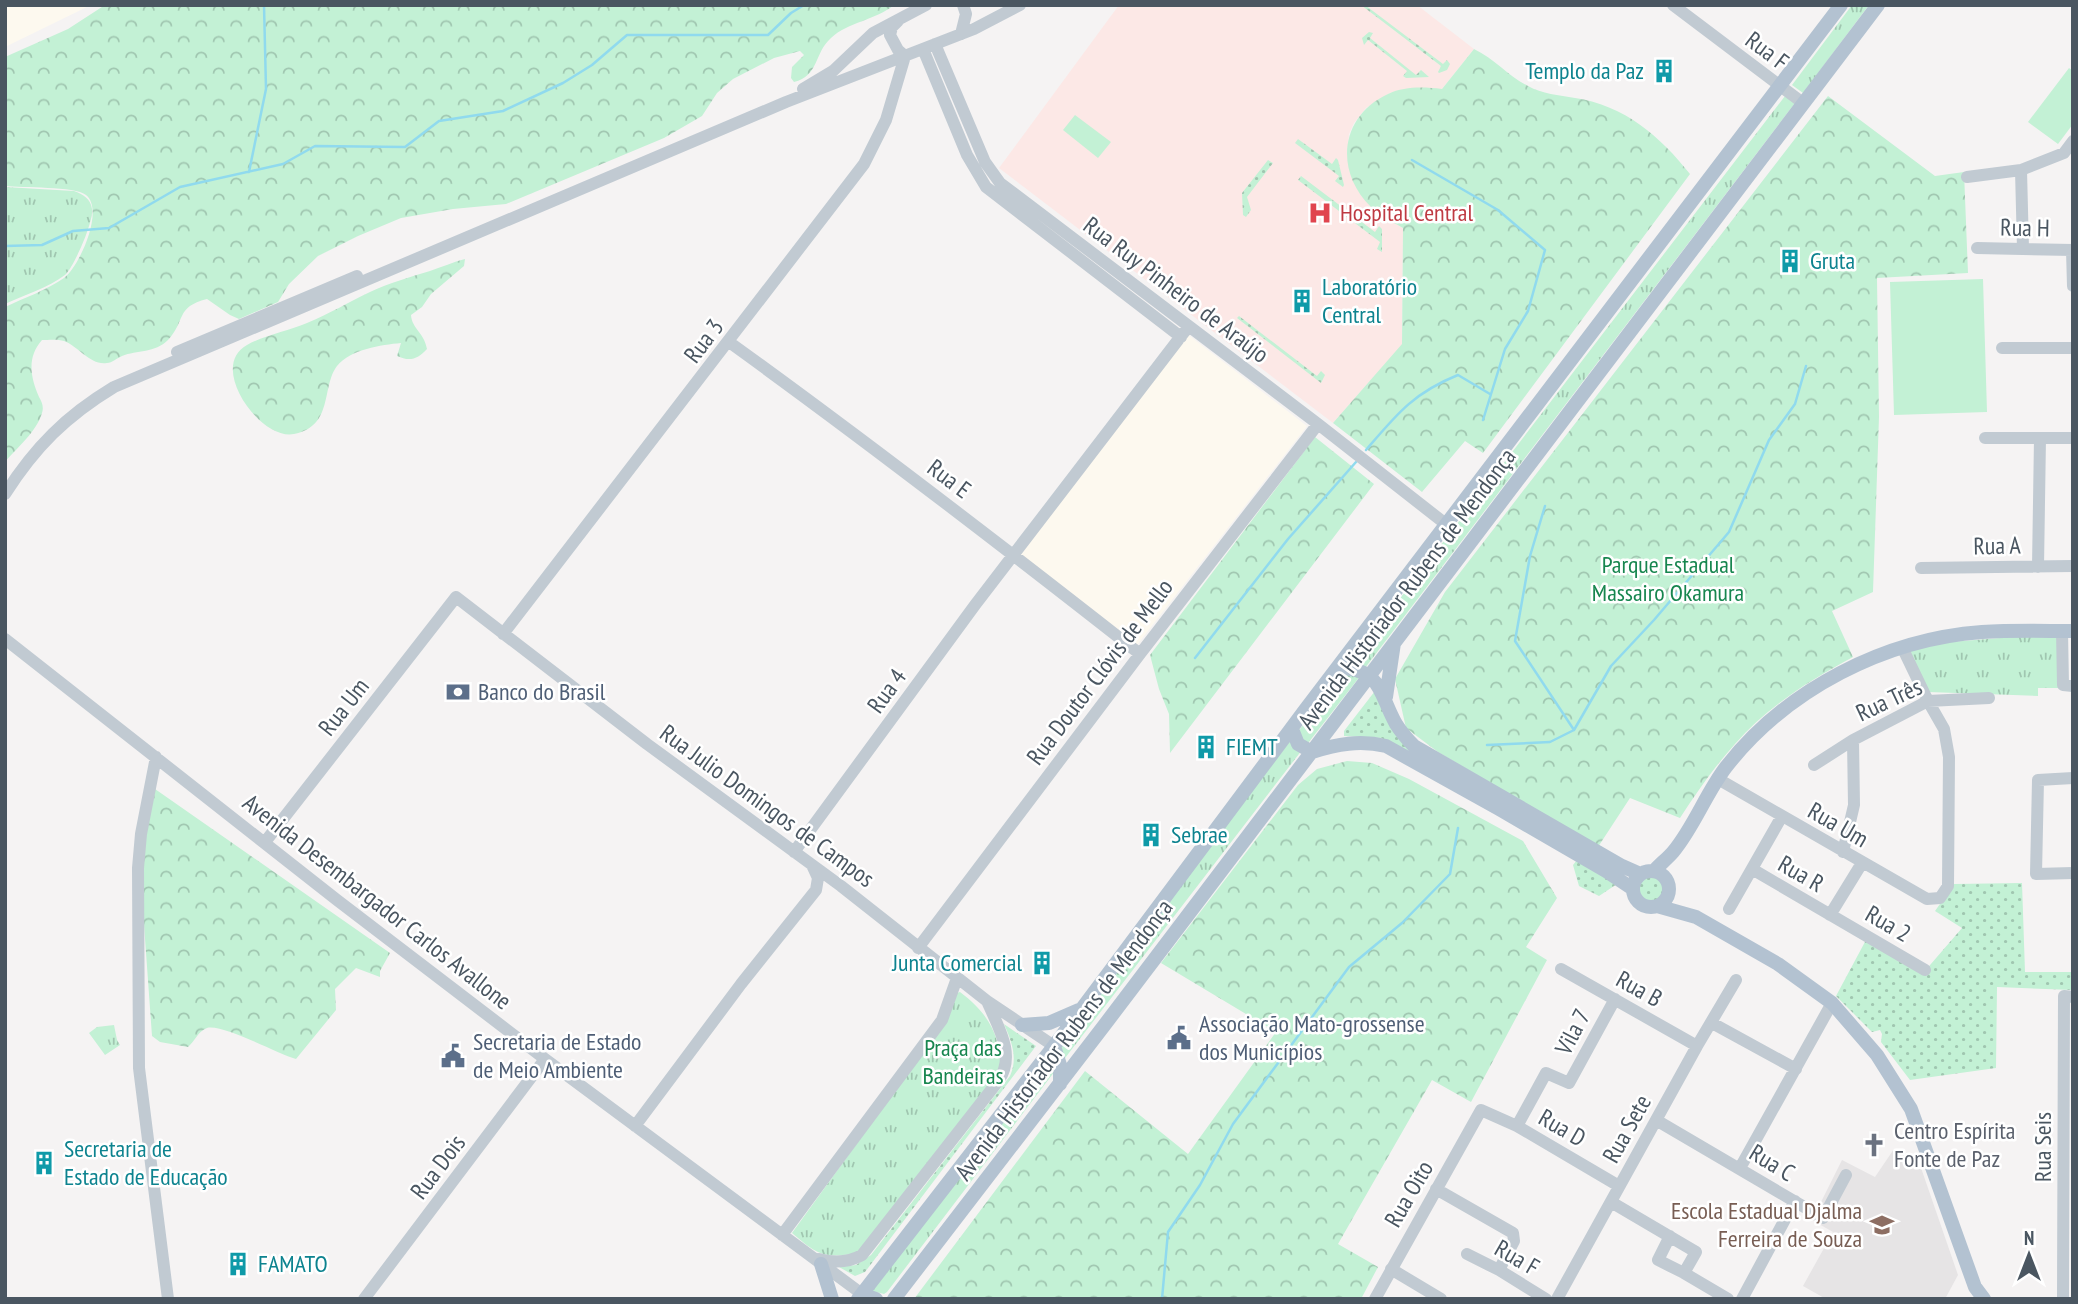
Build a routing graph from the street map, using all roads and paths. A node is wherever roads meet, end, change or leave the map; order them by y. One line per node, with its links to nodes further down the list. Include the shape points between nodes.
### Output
1 (963, 5): 8 (street, via 967,14)
2 (1020, 5): 8 (street)
3 (1673, 5): 11 (street, Rua F)
4 (1841, 5): 11 (main road, Avenida Historiador Rubens de Mendonça)
5 (1878, 5): 12 (main road, Avenida Historiador Rubens de Mendonça)
6 (922, 6): 7 (street)
7 (902, 10): 10 (street, via 890,35); 29 (street, via 833,71 802,89 113,381 57,418)
8 (961, 34): 9 (street)
9 (929, 47): 10 (street); 21 (street, Rua Ruy Pinheiro de Araújo, via 968,155 986,187)
10 (905, 56): 22 (street, Rua 3, via 886,120 864,164); 30 (street, via 774,107 114,387 57,428)
11 (1779, 87): 12 (street, Rua F); 31 (main road, Avenida Historiador Rubens de Mendonça)
12 (1803, 103): 40 (main road, Avenida Historiador Rubens de Mendonça)
13 (2073, 141): 14 (street)
14 (2068, 153): 15 (street)
15 (2021, 170): 16 (street); 18 (street)
16 (1966, 177)
17 (1977, 248): 18 (street, Rua H)
18 (2023, 249): 19 (street, Rua H)
19 (2072, 250): 20 (street)
20 (2073, 286)
21 (1185, 332): 25 (street, Rua Ruy Pinheiro de Araújo); 32 (street, Rua 4)
22 (729, 342): 32 (street, Rua E); 38 (street, Rua 3)
23 (2002, 348): 24 (street)
24 (2073, 348)
25 (1318, 424): 31 (street, Rua Ruy Pinheiro de Araújo); 42 (street, Rua Doutor Clóvis de Mello)
26 (1985, 438): 27 (street)
27 (2040, 438): 28 (street); 33 (street)
28 (2073, 438)
29 (5, 481)
30 (5, 494)
31 (1447, 525): 43 (main road, Avenida Historiador Rubens de Mendonça)
32 (1014, 555): 42 (street, Rua E); 60 (street, Rua 4)
33 (2038, 566): 34 (street, Rua A); 35 (street, Rua A)
34 (2073, 566)
35 (1921, 568)
36 (456, 597): 38 (street, Rua Julio Domingos de Campos); 58 (street, Rua Um)
37 (2067, 631): 41 (main road, via 1982,632); 45 (street, via 2063,685)
38 (503, 634): 60 (street, Rua Julio Domingos de Campos)
39 (5, 639): 52 (street, Avenida Desembargador Carlos Avallone)
40 (1395, 642): 44 (main road, Avenida Historiador Rubens de Mendonça); 46 (main road)
41 (1902, 647): 48 (street); 55 (main road, via 1860,663 1791,705)
42 (1140, 654): 75 (street, Rua Doutor Clóvis de Mello)
43 (1338, 668): 44 (main road); 49 (main road, Avenida Historiador Rubens de Mendonça)
44 (1368, 675): 46 (main road); 51 (main road, Avenida Historiador Rubens de Mendonça)
45 (2073, 685)
46 (1386, 697): 56 (main road, via 1395,722 1414,746)
47 (1989, 698): 48 (street, Rua Três)
48 (1928, 701): 50 (street, Rua Três); 62 (street, Rua Um, via 1944,729 1949,757 1948,886 1940,898 1927,899)
49 (1292, 729): 51 (main road, via 1298,744); 84 (main road, Avenida Historiador Rubens de Mendonça)
50 (1853, 740): 53 (street, Rua Três); 61 (street, via 1854,805)
51 (1312, 751): 56 (main road, via 1348,743 1386,746); 91 (main road, Avenida Historiador Rubens de Mendonça)
52 (156, 757): 58 (street, Avenida Desembargador Carlos Avallone); 114 (street, via 138,868 139,1068)
53 (1814, 765)
54 (2073, 778): 66 (street, via 2038,780 2036,874)
55 (1718, 779): 57 (street, Rua Um); 59 (main road)
56 (1502, 804): 65 (main road); 70 (main road)
57 (1782, 816): 61 (street, Rua Um); 64 (street, Rua R)
58 (265, 842): 89 (street, Avenida Desembargador Carlos Avallone)
59 (1673, 851): 65 (main road); 68 (main road)
60 (794, 852): 63 (street, Rua Julio Domingos de Campos)
61 (1843, 852): 62 (street, Rua Um)
62 (1862, 863): 73 (street)
63 (811, 865): 67 (street, Rua Julio Domingos de Campos); 69 (street, via 818,878)
64 (1752, 869): 72 (street, Rua R); 73 (street, Rua R)
65 (1647, 872): 68 (main road, via 1664,876); 70 (main road, via 1633,884)
66 (2073, 873)
67 (841, 886): 69 (street); 75 (street, Rua Julio Domingos de Campos)
68 (1669, 887): 71 (main road, via 1666,900); 74 (main road)
69 (816, 890): 95 (street)
70 (1633, 890): 71 (main road, via 1643,905)
71 (1657, 906): 74 (main road)
72 (1729, 909)
73 (1830, 915): 77 (street, Rua 2)
74 (1696, 917): 83 (main road, via 1777,964)
75 (918, 948): 78 (street, Rua Julio Domingos de Campos)
76 (1560, 969): 81 (street, Rua B)
77 (1925, 970)
78 (957, 978): 82 (street, Rua Julio Domingos de Campos); 104 (street, via 942,1020)
79 (1736, 980): 85 (street, Rua Sete)
80 (2068, 997): 92 (street, Rua Seis)
81 (1615, 999): 88 (street, Rua B); 96 (street, Vila 7, via 1569,1083 1546,1073)
82 (987, 1002): 86 (street, Rua Julio Domingos de Campos); 107 (street, via 1003,1040 1005,1072 862,1255 838,1262)
83 (1832, 1003): 90 (street); 111 (main road, via 1877,1055 1910,1110)
84 (1080, 1010): 86 (main road, via 1049,1023); 87 (main road, Avenida Historiador Rubens de Mendonça)
85 (1712, 1023): 88 (street, Rua Sete); 90 (street)
86 (1022, 1025): 87 (street, Rua Julio Domingos de Campos)
87 (1054, 1046): 91 (main road); 112 (main road, Avenida Historiador Rubens de Mendonça)
88 (1697, 1046): 94 (street, Rua Sete)
89 (545, 1059): 95 (street, Avenida Desembargador Carlos Avallone); 115 (street, Rua Dois)
90 (1796, 1069): 97 (street)
91 (1060, 1084): 113 (main road, Avenida Historiador Rubens de Mendonça)
92 (2068, 1094): 100 (street, Rua Seis)
93 (1481, 1110): 96 (street, Rua D); 101 (street, Rua Oito)
94 (1656, 1120): 97 (street, Rua C); 99 (street, Rua Sete)
95 (635, 1126): 104 (street, Avenida Desembargador Carlos Avallone)
96 (1517, 1126): 99 (street, Rua D)
97 (1740, 1168): 102 (street, Rua C)
98 (1846, 1175): 102 (street, Rua C, via 1823,1218)
99 (1619, 1186): 103 (street, Rua Sete)
100 (2068, 1186): 123 (street, Rua Seis)
101 (1436, 1189): 108 (street, Rua Oito); 109 (street, via 1513,1233 1514,1241)
102 (1795, 1201): 122 (street)
103 (1611, 1202): 105 (street); 120 (street, Rua Sete)
104 (782, 1235): 107 (street, Avenida Desembargador Carlos Avallone)
105 (1670, 1236): 110 (street, via 1696,1252); 110 (street, via 1658,1260)
106 (1467, 1254): 109 (street, Rua F)
107 (816, 1261): 112 (street, Avenida Desembargador Carlos Avallone); 116 (main road)
108 (1391, 1269): 117 (street, Rua Oito); 118 (street)
109 (1499, 1270): 119 (street, Rua F)
110 (1684, 1273): 121 (street)
111 (1976, 1295)
112 (865, 1297)
113 (892, 1298)
114 (169, 1299)
115 (364, 1299)
116 (832, 1299)
117 (1375, 1299)
118 (1441, 1299)
119 (1546, 1299)
120 (1557, 1299)
121 (1728, 1299)
122 (1742, 1299)
123 (2063, 1299)

